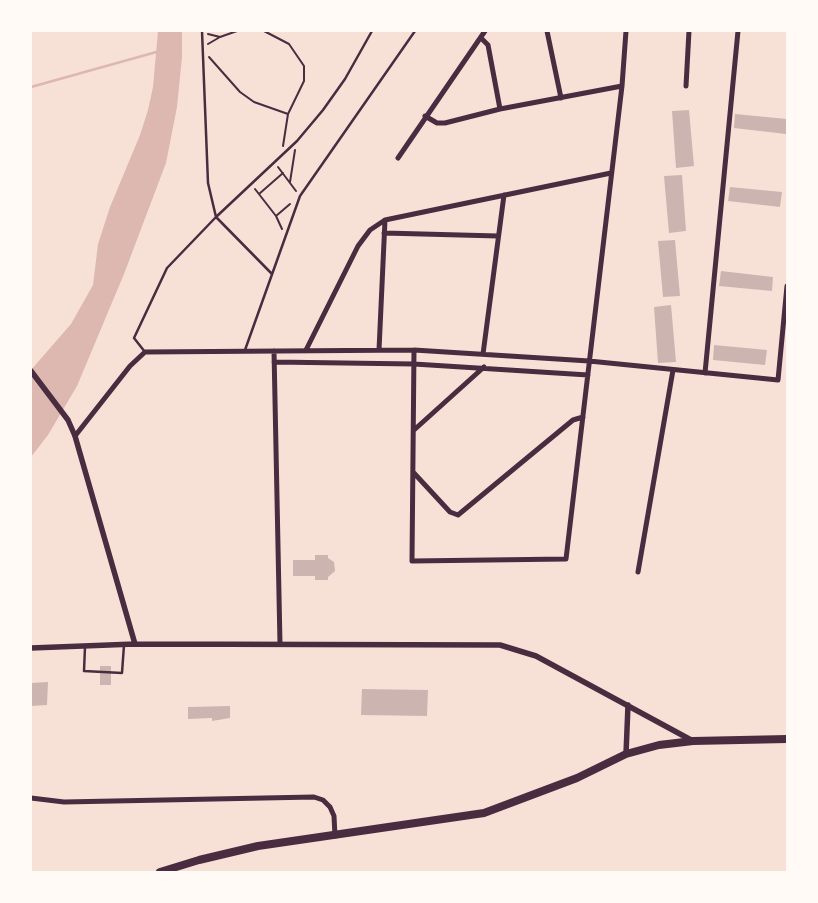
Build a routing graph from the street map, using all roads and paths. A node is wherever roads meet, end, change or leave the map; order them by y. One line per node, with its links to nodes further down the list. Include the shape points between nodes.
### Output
1 (236, 31): 11 (path)
2 (264, 31): 18 (path, via 289,44 304,66 304,80)
3 (372, 31): 20 (lane, via 345,79)
4 (415, 31): 30 (lane)
5 (485, 31): 12 (street)
6 (547, 31): 16 (street)
7 (626, 31): 14 (street)
8 (689, 31): 15 (street)
9 (738, 31): 52 (street)
10 (202, 32): 11 (path); 13 (lane)
11 (220, 37): 13 (path)
12 (481, 38): 17 (street, via 488,45); 19 (street)
13 (201, 47): 18 (path, via 240,92 254,102); 32 (lane, via 208,183)
14 (622, 86): 16 (street); 25 (street)
15 (686, 86)
16 (560, 98): 17 (street)
17 (500, 110): 19 (street, via 445,123 437,123)
18 (288, 114): 21 (path)
19 (426, 116): 22 (street)
20 (297, 141): 21 (lane); 26 (path)
21 (282, 156): 23 (lane)
22 (398, 158)
23 (275, 163): 24 (path); 27 (lane)
24 (283, 173): 26 (path); 28 (path)
25 (611, 174): 29 (street); 46 (street)
26 (290, 182): 30 (path)
27 (251, 184): 28 (path); 32 (lane)
28 (259, 194): 31 (path)
29 (504, 195): 33 (street); 35 (street)
30 (300, 196): 31 (path); 36 (lane)
31 (276, 216): 36 (path)
32 (216, 217): 37 (lane); 44 (lane, via 167,268 134,338)
33 (384, 220): 34 (street); 40 (street, via 370,230 358,246)
34 (384, 233): 35 (street); 41 (street)
35 (498, 236): 45 (street)
36 (286, 238): 37 (lane)
37 (272, 274): 39 (lane)
38 (787, 286): 52 (street, via 778,380)
39 (244, 350): 43 (street); 44 (street)
40 (306, 350): 41 (street); 43 (street)
41 (379, 350): 42 (street)
42 (414, 350): 45 (street); 48 (street)
43 (274, 351): 47 (street)
44 (145, 352): 56 (street, via 130,366)
45 (483, 354): 46 (street)
46 (589, 361): 50 (street); 53 (street)
47 (274, 362): 48 (street); 60 (street)
48 (414, 364): 49 (street); 55 (street)
49 (485, 367): 53 (street); 55 (street)
50 (673, 370): 52 (street); 58 (street)
51 (31, 371): 56 (street, via 68,420)
52 (705, 373)
53 (588, 376): 54 (street)
54 (583, 417): 57 (street, via 573,420 460,514 455,515); 57 (street, via 566,559 412,561)
55 (414, 430): 57 (street)
56 (75, 436): 59 (street)
57 (413, 472)
58 (638, 572)
59 (135, 644): 60 (street); 61 (street)
60 (280, 644): 64 (street, via 500,645 536,656)
61 (124, 645): 62 (street); 62 (lane, via 122,673 84,671)
62 (85, 647): 63 (street)
63 (31, 648)
64 (628, 705): 66 (street); 67 (street)
65 (787, 739): 66 (main road)
66 (693, 741): 67 (main road, via 659,745)
67 (626, 754): 69 (main road, via 576,778 484,813)
68 (31, 798): 69 (street, via 64,802 314,797 330,806)
69 (335, 836): 70 (main road, via 258,846)
70 (160, 872)

